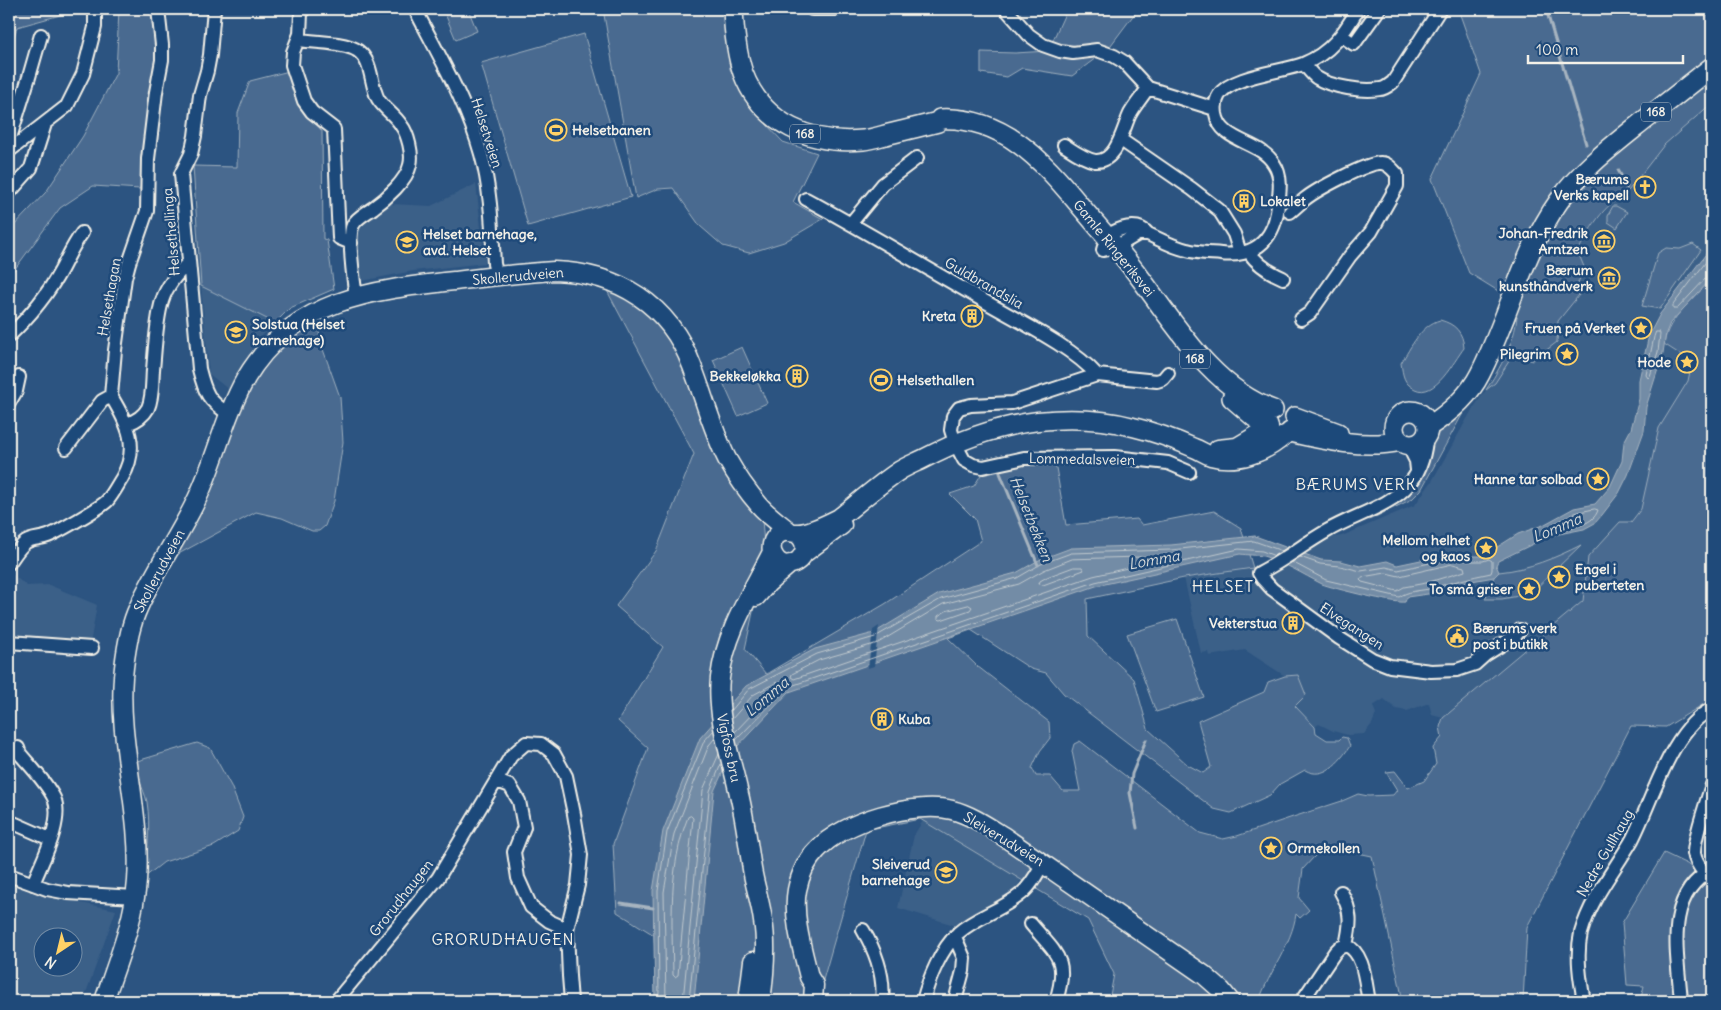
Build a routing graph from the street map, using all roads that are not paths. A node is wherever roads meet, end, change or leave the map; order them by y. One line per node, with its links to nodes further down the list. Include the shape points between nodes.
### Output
1 (158, 9): 26 (street, Helsethellinga, via 162,60)
2 (214, 9): 35 (street, Helsethellinga, via 209,63 200,95 195,136 181,174)
3 (304, 9): 15 (street)
4 (415, 9): 36 (street, Helsetveien, via 472,124 488,187)
5 (733, 9): 33 (main road, Gamle Ringeriksvei / 168, via 737,49 744,75 764,107 786,125 813,137 833,141 864,140 938,122 976,130 1012,148)
6 (812, 9): 7 (street)
7 (836, 9)
8 (1006, 9): 18 (street, via 1029,35 1044,45 1060,51 1097,50 1114,56)
9 (1358, 9): 14 (street)
10 (1379, 9): 14 (street, via 1354,44)
11 (1440, 9): 16 (street, via 1393,82 1385,88 1352,88 1326,83 1315,77)
12 (95, 13): 20 (street, via 95,27 83,74 67,106)
13 (41, 35): 22 (street)
14 (1342, 36): 16 (street)
15 (298, 40): 32 (street, via 292,65 304,101 312,112 334,129 339,238); 32 (street, via 349,46 363,55 378,98 402,125 410,150 410,165 404,176 386,199 358,218 352,226)
16 (1304, 64): 19 (street, via 1254,76 1226,88 1220,94)
17 (1712, 67): 41 (main road, 168, via 1599,157 1563,196 1546,220 1528,256)
18 (1148, 88): 19 (street); 21 (street, via 1130,115)
19 (1215, 109): 34 (street, via 1220,126 1267,155 1278,172 1280,184 1275,223 1269,237)
20 (45, 124): 24 (street); 27 (street, via 31,168)
21 (1121, 140): 23 (street, via 1111,154 1096,161); 34 (street, via 1218,210)
22 (9, 141)
23 (1064, 145)
24 (9, 151)
25 (917, 158): 30 (street, via 883,184)
26 (147, 176): 45 (street, Helsethagan, via 147,211 125,278)
27 (9, 193)
28 (806, 199): 30 (street, Guldbrandslia)
29 (1290, 212): 39 (street, via 1319,190 1365,167 1381,163 1397,174 1397,186 1371,232 1310,313)
30 (851, 223): 43 (street, Guldbrandslia, via 1040,334 1086,363)
31 (82, 233): 40 (street, via 42,299)
32 (351, 243): 38 (street)
33 (1108, 244): 34 (street, via 1148,234 1188,251 1224,255); 50 (main road, Gamle Ringeriksvei / 168, via 1220,376 1261,406)
34 (1244, 252): 37 (street)
35 (188, 263): 48 (street, Helsethellinga, via 204,390 210,400); 49 (street, via 174,278 162,302 151,400 138,419)
36 (497, 276): 38 (street, Skollerudveien, via 406,286); 58 (street, Skollerudveien, via 554,271 590,274 633,292 654,308 683,345 721,446)
37 (1283, 278)
38 (356, 297): 48 (street, Skollerudveien, via 314,312 269,348 248,375)
39 (1301, 320)
40 (9, 336)
41 (1486, 360): 47 (main road, 168, via 1446,403); 51 (main road, 168, via 1461,400)
42 (1168, 373): 43 (street, via 1157,381)
43 (1097, 375): 53 (street, via 1012,403 960,408 953,416 951,430)
44 (19, 378): 46 (street)
45 (110, 396): 49 (street); 54 (street, via 102,401)
46 (9, 403)
47 (1413, 411): 51 (main road, via 1423,416); 52 (main road, 168, via 1400,415 1395,421)
48 (229, 414): 79 (street, Skollerudveien, via 207,478 135,616 126,655 122,704 136,830)
49 (127, 424): 62 (street, via 130,457 126,470 106,502 47,536 24,543)
50 (1280, 425): 52 (main road, 168, via 1332,441 1390,444); 53 (street, via 1237,447 1221,450 1195,448 1131,426 1073,420 1012,425)
51 (1427, 430): 52 (main road, 168, via 1423,440 1416,444); 56 (street, via 1425,454)
52 (1400, 438): 56 (street, via 1416,461)
53 (955, 443): 55 (street); 57 (street, Lommedalsveien, via 964,460 973,466 983,467 1024,458 1115,457 1168,463)
54 (66, 448)
55 (924, 459): 59 (street, via 901,470 839,518 819,527); 61 (street, via 883,495)
56 (1417, 470): 64 (street, Elvegangen, via 1412,482 1390,501 1299,548 1259,573 1262,578 1272,589 1340,638 1372,659 1390,666 1431,671 1457,670 1475,664)
57 (1189, 472)
58 (761, 507): 59 (street, Skollerudveien); 60 (street, Skollerudveien)
59 (792, 532): 60 (street, via 779,534); 61 (street, via 803,541 804,547)
60 (772, 547): 61 (street, via 779,562); 63 (street)
61 (796, 559): 63 (street, via 768,583)
62 (9, 563)
63 (741, 614): 78 (street, Vigfoss bru, via 724,657 719,692)
64 (1520, 630)
65 (9, 642): 66 (street)
66 (92, 648)
67 (1712, 710): 100 (street, Nedre Gullhaug, via 1704,713 1676,746 1635,834 1592,904 1582,929 1578,952)
68 (18, 748): 72 (street, via 55,800 56,819)
69 (497, 781): 81 (street, via 510,786 519,800 524,827 514,852 518,878 531,907 549,921); 81 (street, Grorudhaugen, via 511,756 526,743 541,744 554,754 566,776 581,855 578,885); 87 (street, Grorudhaugen, via 438,878)
70 (1712, 785): 74 (street, via 1694,852 1695,859)
71 (9, 821): 72 (street)
72 (50, 839): 76 (street)
73 (1044, 863): 83 (street, via 1021,894); 85 (street, Sleiverudveien, via 983,823 951,810 909,809 850,827 818,848 800,879 796,909); 97 (street, Sleiverudveien, via 1204,975)
74 (1708, 872): 101 (street, via 1688,892 1677,920)
75 (9, 875): 76 (street)
76 (33, 884): 79 (street, via 68,893)
77 (1341, 892): 84 (street, via 1350,917)
78 (757, 896): 89 (street); 90 (street, via 764,922)
79 (135, 897): 86 (street, Skollerudveien)
80 (1030, 924): 96 (street, via 1059,957 1062,975)
81 (567, 929): 88 (street, Grorudhaugen)
82 (863, 930): 93 (street, via 880,965)
83 (955, 937): 94 (street, via 947,946); 95 (street, via 964,958)
84 (1346, 946): 98 (street, via 1335,952); 99 (street, via 1356,952 1360,960)
85 (809, 977): 91 (street, Sleiverudveien); 92 (street, Sleiverudveien, via 814,985)
86 (104, 1001)
87 (336, 1001)
88 (572, 1001)
89 (748, 1001)
90 (761, 1001)
91 (802, 1001)
92 (813, 1001)
93 (882, 1001)
94 (923, 1001)
95 (955, 1001)
96 (1056, 1001)
97 (1230, 1001)
98 (1302, 1001)
99 (1369, 1001)
100 (1584, 1001)
101 (1681, 1001)

